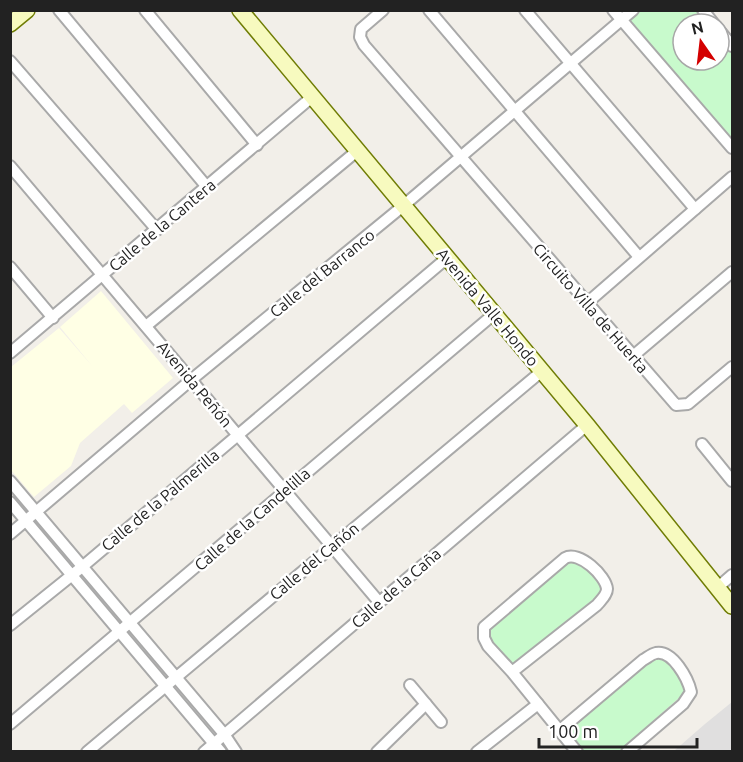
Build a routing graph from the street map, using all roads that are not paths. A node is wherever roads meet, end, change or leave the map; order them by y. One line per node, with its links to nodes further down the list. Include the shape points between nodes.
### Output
1 (27, 10): 11 (street)
2 (59, 10): 22 (street)
3 (145, 10): 16 (street)
4 (240, 10): 14 (street, Avenida Valle Hondo)
5 (383, 10): 19 (street, Circuito Villa de Huerta, via 361,29 364,45)
6 (429, 10): 15 (street)
7 (525, 10): 13 (street)
8 (613, 10): 10 (street)
9 (633, 10): 10 (street, Calle del Barranco)
10 (621, 20): 13 (street, Calle del Barranco); 17 (street)
11 (10, 24)
12 (10, 61): 25 (street)
13 (572, 63): 15 (street, Calle del Barranco); 24 (street)
14 (312, 97): 16 (street, Calle de la Cantera); 18 (street, Avenida Valle Hondo)
15 (514, 110): 19 (street, Calle del Barranco); 26 (street)
16 (257, 145): 22 (street, Calle de la Cantera)
17 (732, 148)
18 (357, 151): 23 (street, Avenida Valle Hondo); 34 (street)
19 (461, 157): 23 (street, Calle del Barranco); 31 (street, Circuito Villa de Huerta)
20 (10, 166): 30 (street, Avenida Peñón)
21 (732, 177): 24 (street)
22 (207, 187): 25 (street, Calle de la Cantera)
23 (403, 206): 27 (street, Avenida Valle Hondo); 39 (street, Calle del Barranco)
24 (695, 209): 26 (street)
25 (156, 230): 30 (street, Calle de la Cantera)
26 (639, 257): 31 (street)
27 (447, 258): 32 (street, Avenida Valle Hondo); 41 (street, Calle de la Palmerilla)
28 (10, 267): 33 (street)
29 (732, 272): 36 (street)
30 (103, 276): 33 (street, Calle de la Cantera); 34 (street, Avenida Peñón)
31 (586, 303): 36 (street, Circuito Villa de Huerta)
32 (494, 314): 38 (street, Avenida Valle Hondo); 45 (street, Calle de la Candelilla)
33 (53, 318): 35 (street, Calle de la Cantera)
34 (146, 326): 39 (street, Avenida Peñón)
35 (10, 353)
36 (633, 356): 37 (street, Circuito Villa de Huerta, via 676,405 688,404)
37 (732, 367)
38 (542, 371): 40 (street, Avenida Valle Hondo); 50 (street, Calle del Cañón)
39 (191, 380): 41 (street, Avenida Peñón); 47 (street, Calle del Barranco)
40 (587, 425): 54 (street, Avenida Valle Hondo); 55 (street, Calle de la Caña)
41 (238, 435): 45 (street, Avenida Peñón); 51 (street, Calle de la Palmerilla)
42 (702, 444): 44 (street)
43 (10, 481): 47 (street)
44 (732, 481)
45 (285, 490): 50 (street, Avenida Peñón); 58 (street, Calle de la Candelilla)
46 (10, 502): 48 (street)
47 (36, 512): 48 (street, Calle del Barranco); 51 (street)
48 (26, 520): 49 (street, Calle del Barranco); 52 (street)
49 (10, 534)
50 (332, 546): 55 (street, Avenida Peñón); 60 (street, Calle del Cañón)
51 (82, 567): 52 (street, Calle de la Palmerilla); 58 (street)
52 (72, 575): 57 (street, Calle de la Palmerilla); 58 (street)
53 (732, 575): 54 (street)
54 (717, 588): 56 (street, Avenida Valle Hondo)
55 (380, 602): 68 (street, Calle de la Caña)
56 (732, 606)
57 (10, 625)
58 (126, 628): 60 (street); 62 (street); 66 (street, Calle de la Candelilla)
59 (512, 672): 59 (street, via 597,605 607,592 604,581 585,560 574,555 565,558 484,627 488,646); 64 (street)
60 (176, 678): 62 (street, Calle del Cañón); 68 (street)
61 (410, 685): 63 (street)
62 (166, 687): 69 (street); 71 (street, Calle del Cañón)
63 (426, 704): 65 (street); 70 (street)
64 (538, 704): 67 (street); 74 (street)
65 (441, 722)
66 (10, 724)
67 (560, 730): 75 (street); 76 (street, via 643,660 661,653 679,668 691,692 683,704)
68 (224, 734): 69 (street, Calle de la Caña); 73 (street)
69 (218, 747): 72 (street, Calle de la Caña)
70 (379, 750)
71 (87, 752)
72 (204, 752)
73 (236, 752)
74 (477, 752)
75 (577, 752)
76 (627, 752)

